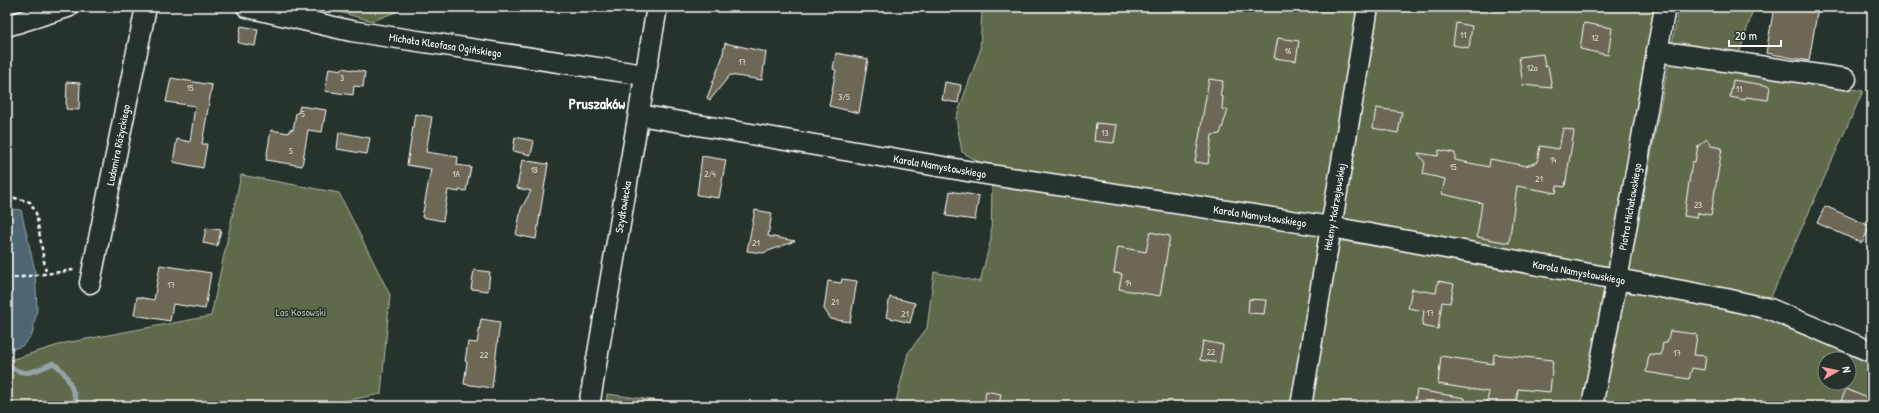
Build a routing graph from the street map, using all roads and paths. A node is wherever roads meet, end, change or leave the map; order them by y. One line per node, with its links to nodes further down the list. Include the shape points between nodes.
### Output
1 (68, 7): 7 (street)
2 (146, 7): 15 (street, Ludomira Różyckiego)
3 (248, 7): 9 (street, Michała Kleofasa Ogińskiego, via 351,31)
4 (656, 7): 9 (street, Szydłowiecka)
5 (1368, 7): 13 (street, Heleny Modrzejewskiej)
6 (1665, 7): 8 (street, Piotra Michałowskiego)
7 (7, 26)
8 (1657, 50): 10 (street); 17 (street, Piotra Michałowskiego)
9 (645, 75): 11 (street, Szydłowiecka)
10 (1846, 79)
11 (639, 115): 13 (street, Karola Namysłowskiego, via 985,174); 19 (street, Szydłowiecka)
12 (7, 196): 14 (path, via 30,202 36,213)
13 (1331, 227): 17 (street, Karola Namysłowskiego); 20 (street, Heleny Modrzejewskiej)
14 (46, 273): 15 (path); 16 (path)
15 (91, 275)
16 (7, 279)
17 (1617, 280): 18 (street, Karola Namysłowskiego, via 1770,309); 21 (street, Piotra Michałowskiego)
18 (1872, 352)
19 (589, 406)
20 (1301, 406)
21 (1592, 406)

